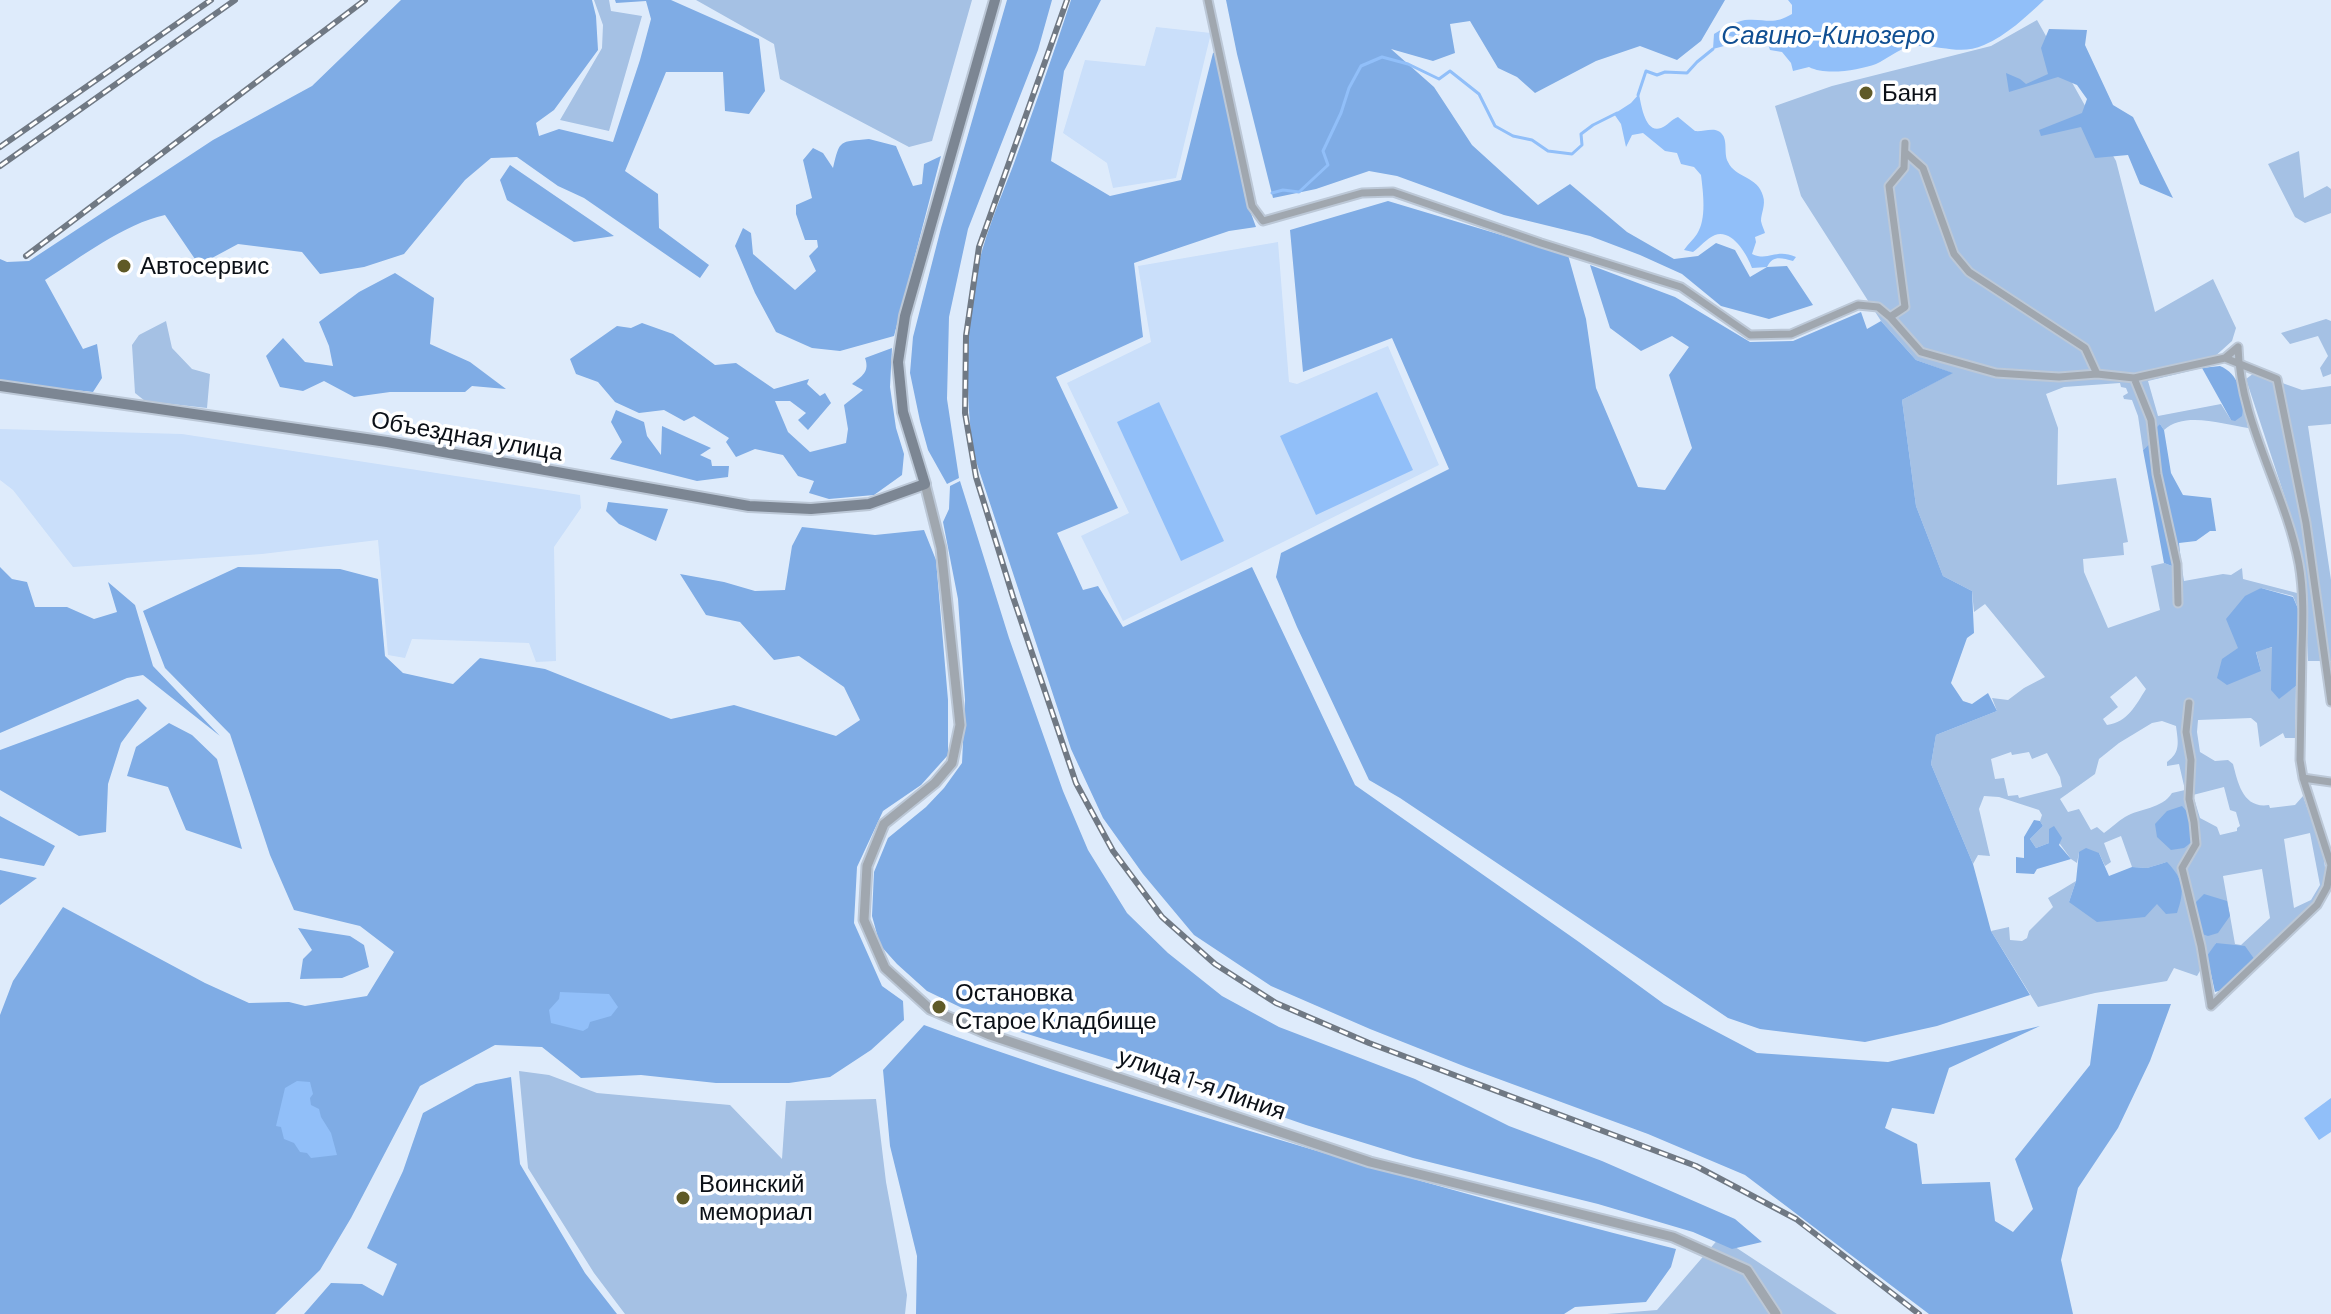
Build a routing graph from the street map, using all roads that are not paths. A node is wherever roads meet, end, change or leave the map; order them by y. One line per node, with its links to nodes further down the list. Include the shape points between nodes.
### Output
1 (995, 0): 11 (main road, via 905,316 898,362 903,412)
2 (1208, 0): 5 (street, via 1252,206 1263,221 1362,193 1393,192 1681,287 1750,335 1791,334 1858,305 1878,307)
3 (1905, 143): 4 (street)
4 (1906, 153): 5 (street, via 1904,168 1889,186 1905,307); 8 (street, via 1923,168 1954,254 1969,272 2085,348)
5 (1890, 317): 8 (street, via 1921,352 1961,365 1996,373)
6 (2225, 358): 7 (street); 7 (street, via 2238,347); 9 (street)
7 (2238, 364): 13 (street, via 2277,379 2306,523); 15 (street, via 2252,426 2289,521 2300,567)
8 (2097, 374): 9 (street)
9 (2134, 378): 12 (street, via 2151,420 2177,564)
10 (0, 386): 11 (main road, Объездная улица, via 387,442 749,506 811,509 869,504)
11 (925, 484): 17 (street, улица 1-я Линия, via 941,548 960,725 952,763 884,824 867,866 864,920 885,968 930,1009 990,1035 1370,1162 1673,1237 1747,1270)
12 (2178, 603)
13 (2331, 702)
14 (2189, 703): 15 (street, via 2189,799 2196,844 2182,868 2211,1006 2317,905 2327,887 2331,865)
15 (2303, 778): 16 (street)
16 (2331, 782)
17 (1776, 1314)

